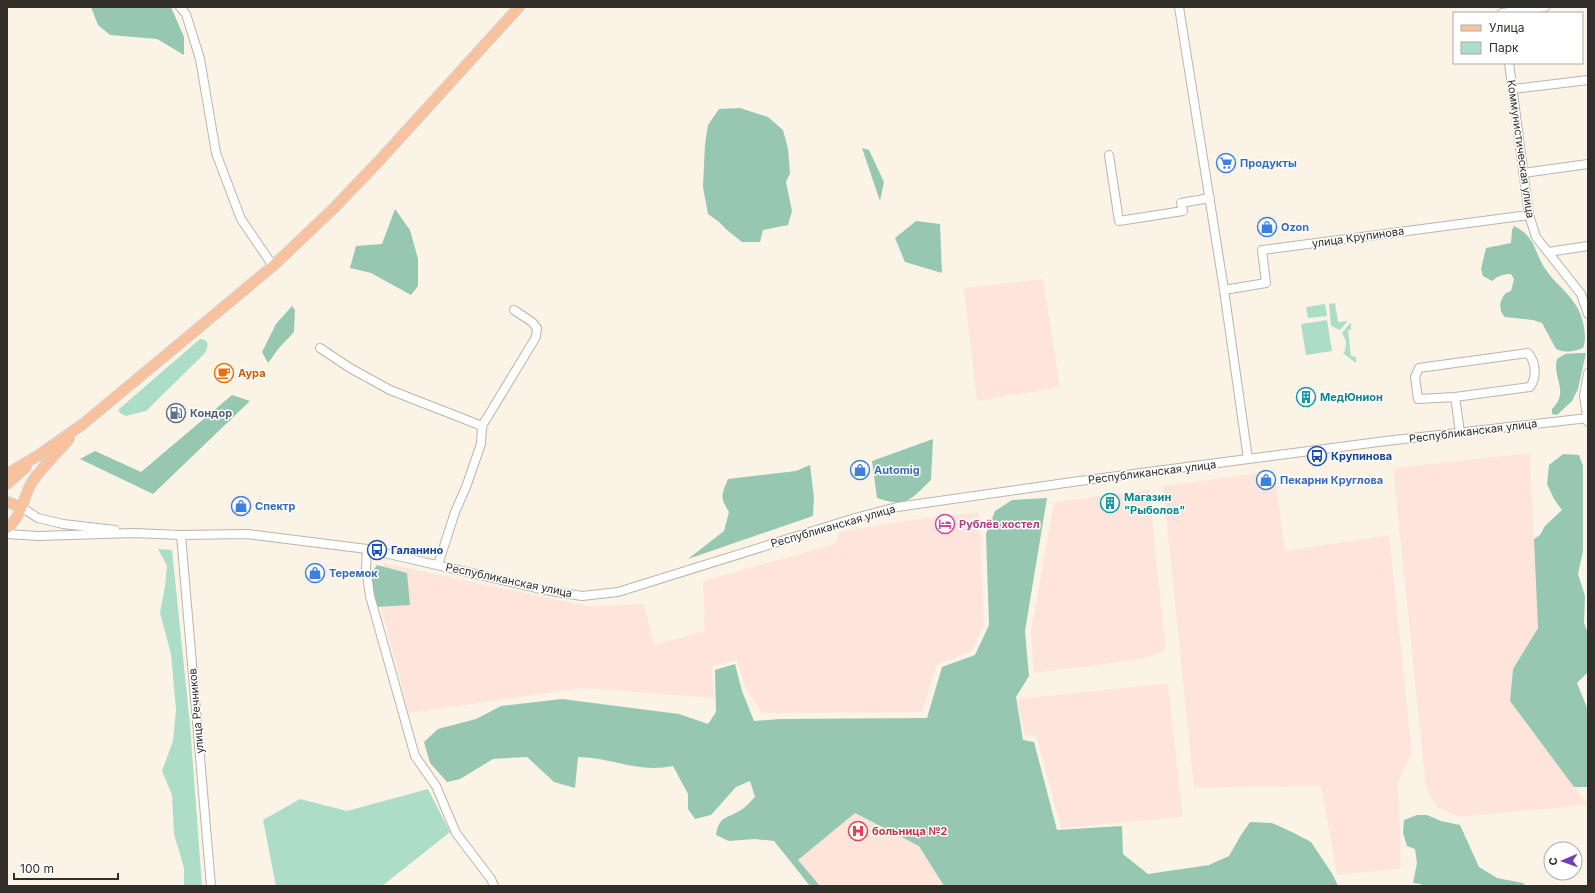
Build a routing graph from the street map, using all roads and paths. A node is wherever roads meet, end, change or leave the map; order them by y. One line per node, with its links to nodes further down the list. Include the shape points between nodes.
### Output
1 (180, 7): 16 (street, via 186,14 200,59 216,154 241,219)
2 (519, 7): 16 (main road, via 379,161)
3 (1179, 7): 12 (street)
4 (1545, 7): 5 (street)
5 (1509, 12)
6 (1509, 64): 8 (street, Коммунистическая улица)
7 (1588, 80): 8 (street)
8 (1513, 90): 11 (street, Коммунистическая улица)
9 (1109, 155): 12 (street, via 1119,221 1183,211 1181,203)
10 (1588, 164): 11 (street)
11 (1524, 173): 13 (street, Коммунистическая улица)
12 (1210, 198): 17 (street)
13 (1529, 215): 15 (street, Коммунистическая улица, via 1536,237); 17 (street, улица Крупинова, via 1262,250 1266,283)
14 (1588, 246): 15 (street)
15 (1548, 252): 19 (street, Коммунистическая улица, via 1581,294)
16 (273, 266): 24 (main road)
17 (1224, 290): 28 (street)
18 (514, 310): 25 (street, via 537,328 536,337)
19 (1588, 314)
20 (320, 348): 25 (street, via 390,390)
21 (1588, 373): 23 (street, via 1584,396)
22 (1455, 397): 22 (street, via 1530,387 1534,380 1533,359 1528,353 1419,368 1415,377 1418,399); 26 (street)
23 (1587, 419): 26 (street, Республиканская улица)
24 (83, 424): 27 (main road); 31 (main road, via 43,467)
25 (482, 426): 40 (street, via 481,444)
26 (1460, 432): 28 (street, Республиканская улица)
27 (39, 455): 29 (main road); 30 (main road)
28 (1248, 459): 40 (street, Республиканская улица, via 897,508 855,518 618,592 582,596)
29 (7, 474)
30 (7, 484)
31 (25, 494): 33 (main road); 34 (street)
32 (7, 502): 33 (main road)
33 (21, 507): 34 (street); 35 (main road, via 19,515)
34 (30, 513): 36 (street, via 38,518 63,524)
35 (7, 528)
36 (134, 533): 37 (street, via 38,536); 38 (street, Республиканская улица)
37 (7, 534)
38 (181, 535): 39 (street, Республиканская улица, via 247,534); 41 (street, улица Речников)
39 (367, 549): 40 (street, Республиканская улица); 42 (street, via 366,568 370,596 415,756 436,786 456,833)
40 (438, 565)
41 (210, 886)
42 (494, 886)

